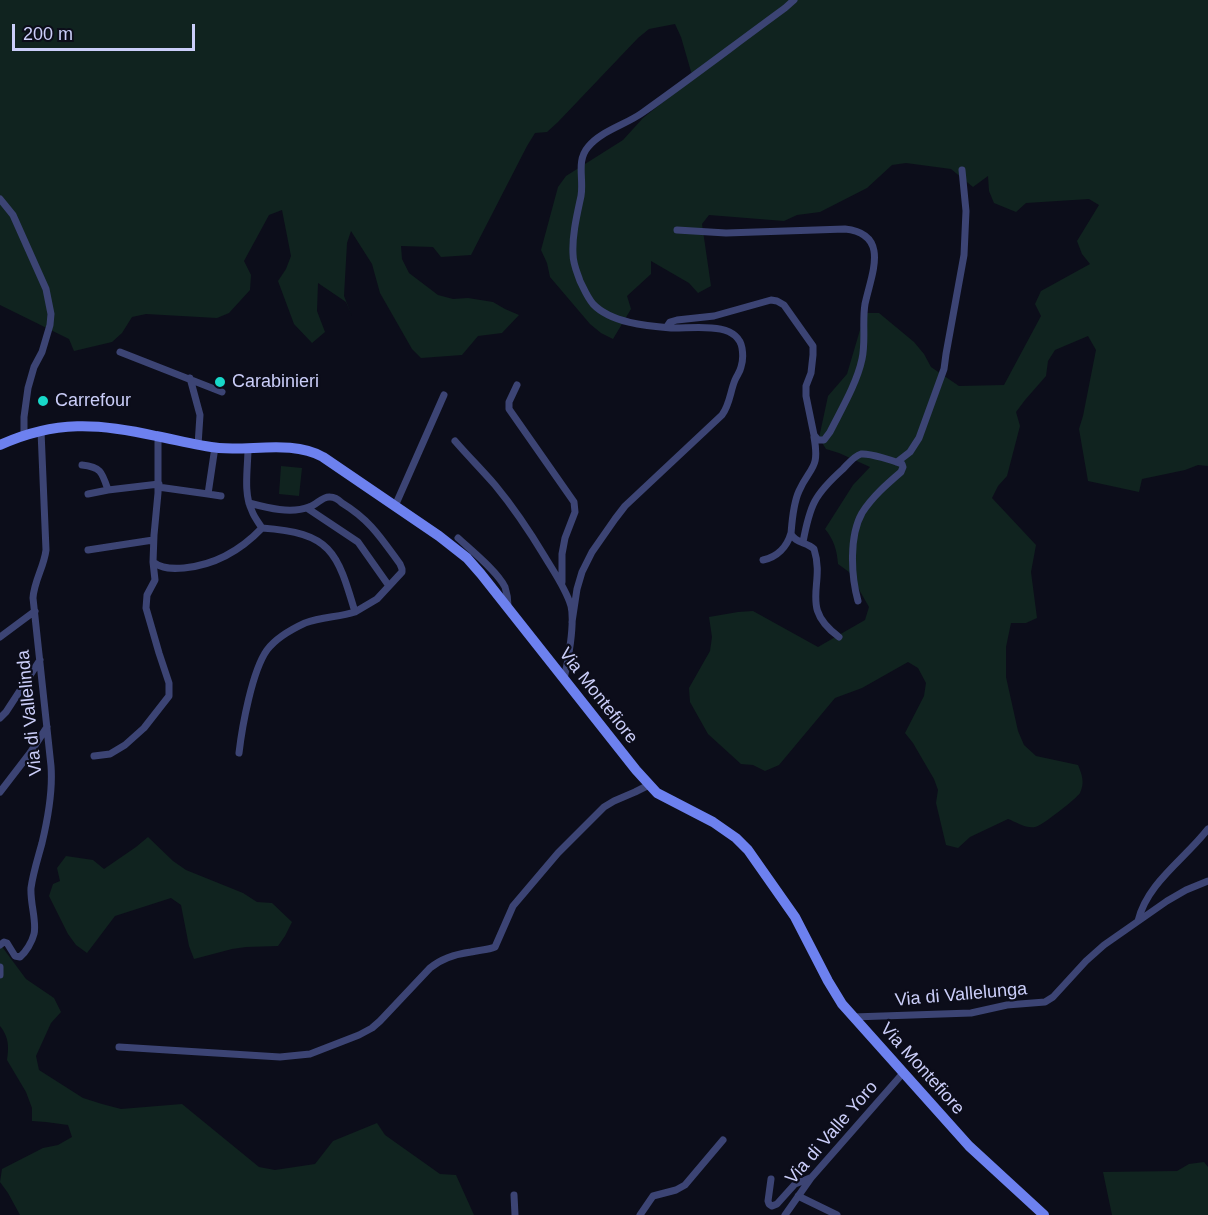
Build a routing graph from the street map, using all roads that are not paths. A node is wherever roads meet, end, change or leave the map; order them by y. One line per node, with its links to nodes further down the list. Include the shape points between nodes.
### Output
1 (794, 0): 5 (street, via 640,114 597,139 583,155 573,251 574,266 585,293 595,306 615,317)
2 (962, 170): 20 (street, via 966,211 964,255 944,369 919,438)
3 (0, 199): 13 (street, via 13,215 46,289 51,314 28,388)
4 (677, 230): 11 (street, via 726,233 845,229 870,241 875,261 865,306 860,368 828,435 818,440)
5 (671, 328): 11 (street, via 668,325 672,321 714,316 770,300 784,305 813,348 806,386); 44 (street, via 712,327 739,340 742,365 729,404 719,419 615,519 582,573)
6 (120, 351): 7 (street)
7 (190, 378): 9 (street); 17 (street, via 199,409)
8 (517, 386): 39 (street, via 509,409 574,505 562,554)
9 (222, 392)
10 (444, 395): 28 (street)
11 (812, 429): 31 (street, via 816,460 797,495)
12 (41, 431): 13 (main road, Via Montefiore); 14 (main road, Via Montefiore, via 91,425); 42 (street, Via di Vallelinda, via 46,550 34,585)
13 (24, 435): 16 (main road, Via Montefiore)
14 (158, 436): 17 (main road, Via Montefiore); 22 (street)
15 (455, 441): 39 (street, via 520,518)
16 (0, 445)
17 (198, 445): 18 (main road, Via Montefiore)
18 (215, 447): 19 (main road, Via Montefiore); 25 (street)
19 (248, 448): 27 (street); 28 (main road, Via Montefiore, via 312,452)
20 (897, 462): 34 (street, via 867,454 856,456 817,496); 40 (street, via 903,470 870,502 857,527 852,575)
21 (82, 465): 23 (street, via 99,469)
22 (158, 485): 23 (street); 25 (street); 33 (street)
23 (108, 490): 24 (street)
24 (88, 494)
25 (208, 494): 26 (street)
26 (221, 496)
27 (249, 503): 29 (street, via 284,510); 30 (street)
28 (395, 506): 41 (main road, Via Montefiore, via 464,555)
29 (307, 508): 38 (street, via 358,542); 38 (street, via 330,497 364,518 402,567)
30 (262, 528): 37 (street, via 243,546 208,564 171,569); 43 (street, via 299,533 326,547 345,578)
31 (790, 533): 34 (street, via 793,539); 36 (street, via 782,550)
32 (458, 537): 41 (street, via 501,581)
33 (153, 540): 35 (street); 37 (street)
34 (803, 542): 46 (street, via 814,549 816,558 815,602 819,615)
35 (88, 550)
36 (763, 560)
37 (153, 562): 52 (street, via 155,580 147,595 146,609 169,683 169,696 144,728 118,751)
38 (389, 586): 43 (street, via 375,601)
39 (563, 588): 44 (street, via 571,606)
40 (858, 601)
41 (508, 609): 48 (main road, Via Montefiore)
42 (35, 611): 45 (street); 47 (street, Via di Vallelinda)
43 (355, 612): 51 (street, via 305,623 267,651 250,691)
44 (572, 622): 48 (street)
45 (0, 637)
46 (839, 637)
47 (40, 660): 49 (street); 50 (street, Via di Vallelinda)
48 (564, 679): 53 (main road, Via Montefiore)
49 (0, 718)
50 (47, 728): 54 (street); 58 (street, Via di Vallelinda, via 52,793 31,888 34,933 20,957 7,943)
51 (239, 753)
52 (94, 756)
53 (649, 785): 61 (main road, Via Montefiore, via 713,822 744,846 795,917 831,987); 62 (street, via 608,804 565,845 513,906 495,947 456,954 438,962 362,1034 320,1051 289,1057)
54 (0, 792)
55 (1208, 829): 57 (street, via 1154,888)
56 (1208, 881): 57 (street, Via di Vallelunga, via 1183,891)
57 (1138, 921): 61 (street, Via di Vallelunga, via 1090,956 1045,1002 971,1013)
58 (0, 945)
59 (0, 968): 60 (street)
60 (0, 975)
61 (853, 1017): 63 (main road, Via Montefiore)
62 (118, 1047)
63 (904, 1072): 65 (street, Via di Valle Yoro); 73 (main road, Via Montefiore, via 969,1146)
64 (723, 1140): 70 (street, via 685,1185 653,1196)
65 (811, 1178): 66 (street, via 795,1184 772,1206 768,1202); 68 (street, Via di Valle Yoro)
66 (771, 1179)
67 (514, 1195): 69 (street)
68 (798, 1196): 71 (street, Via di Valle Yoro); 72 (street)
69 (515, 1215)
70 (640, 1215)
71 (785, 1215)
72 (837, 1215)
73 (1044, 1215)

